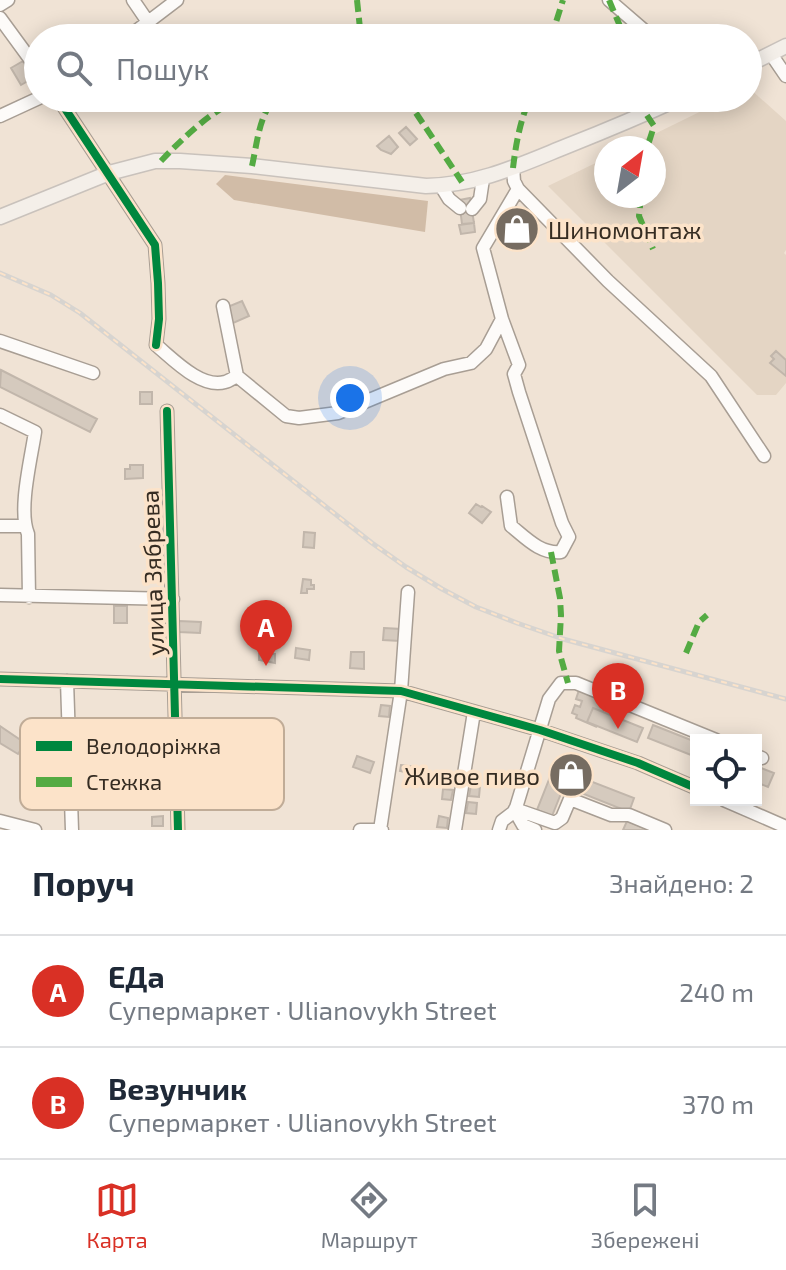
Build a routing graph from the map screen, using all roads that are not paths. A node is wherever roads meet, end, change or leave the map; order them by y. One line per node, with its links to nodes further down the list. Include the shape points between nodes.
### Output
1 (8, 0): 5 (street)
2 (133, 0): 7 (street)
3 (177, 0): 7 (street)
4 (609, 0): 9 (street)
5 (0, 5)
6 (0, 18): 11 (street)
7 (148, 22): 8 (street)
8 (145, 24)
9 (637, 24)
10 (786, 46): 12 (main road)
11 (24, 51)
12 (771, 54): 13 (main road); 14 (street)
13 (762, 58)
14 (786, 76)
15 (24, 105): 18 (street)
16 (68, 112): 20 (street)
17 (650, 112): 19 (main road)
18 (0, 116)
19 (513, 168): 21 (main road); 23 (street)
20 (109, 173): 22 (main road, via 155,161 180,161); 24 (main road); 29 (street, via 155,245 156,345 207,383)
21 (483, 179): 22 (main road); 22 (street, via 480,199 466,209 449,199)
22 (441, 186)
23 (518, 189): 26 (street, via 483,248); 32 (street, via 711,376)
24 (0, 217)
25 (223, 306): 29 (street)
26 (502, 319): 29 (street, via 486,349 471,363 338,413 286,416); 33 (street, via 519,365 514,374 519,392 569,537 561,552 540,548 511,526)
27 (0, 341): 28 (street)
28 (93, 373)
29 (237, 376)
30 (167, 411): 39 (street, улица Зябрева)
31 (0, 415): 35 (street, via 35,432)
32 (764, 456)
33 (507, 497)
34 (0, 526): 35 (street)
35 (25, 526): 38 (street)
36 (408, 592): 43 (street)
37 (0, 595): 38 (street)
38 (29, 597): 39 (street)
39 (173, 599): 42 (street, улица Зябрева)
40 (0, 679): 41 (street)
41 (67, 681): 42 (street); 45 (street)
42 (175, 684): 43 (street); 46 (street, улица Зябрева)
43 (401, 691): 44 (street); 60 (street)
44 (474, 712): 47 (street); 61 (street)
45 (68, 718)
46 (176, 718)
47 (540, 730): 48 (street, via 549,699 561,683 576,683); 49 (street); 53 (street)
48 (701, 734)
49 (690, 785)
50 (738, 806): 55 (street)
51 (71, 810): 57 (street)
52 (178, 810): 58 (street, улица Зябрева)
53 (515, 810): 62 (street); 63 (street, via 523,825); 64 (street, via 555,823 570,799)
54 (0, 821): 56 (street)
55 (786, 827)
56 (35, 830)
57 (72, 830)
58 (178, 830)
59 (360, 830): 60 (street)
60 (381, 830)
61 (455, 830)
62 (499, 830)
63 (535, 830)
64 (665, 830)

